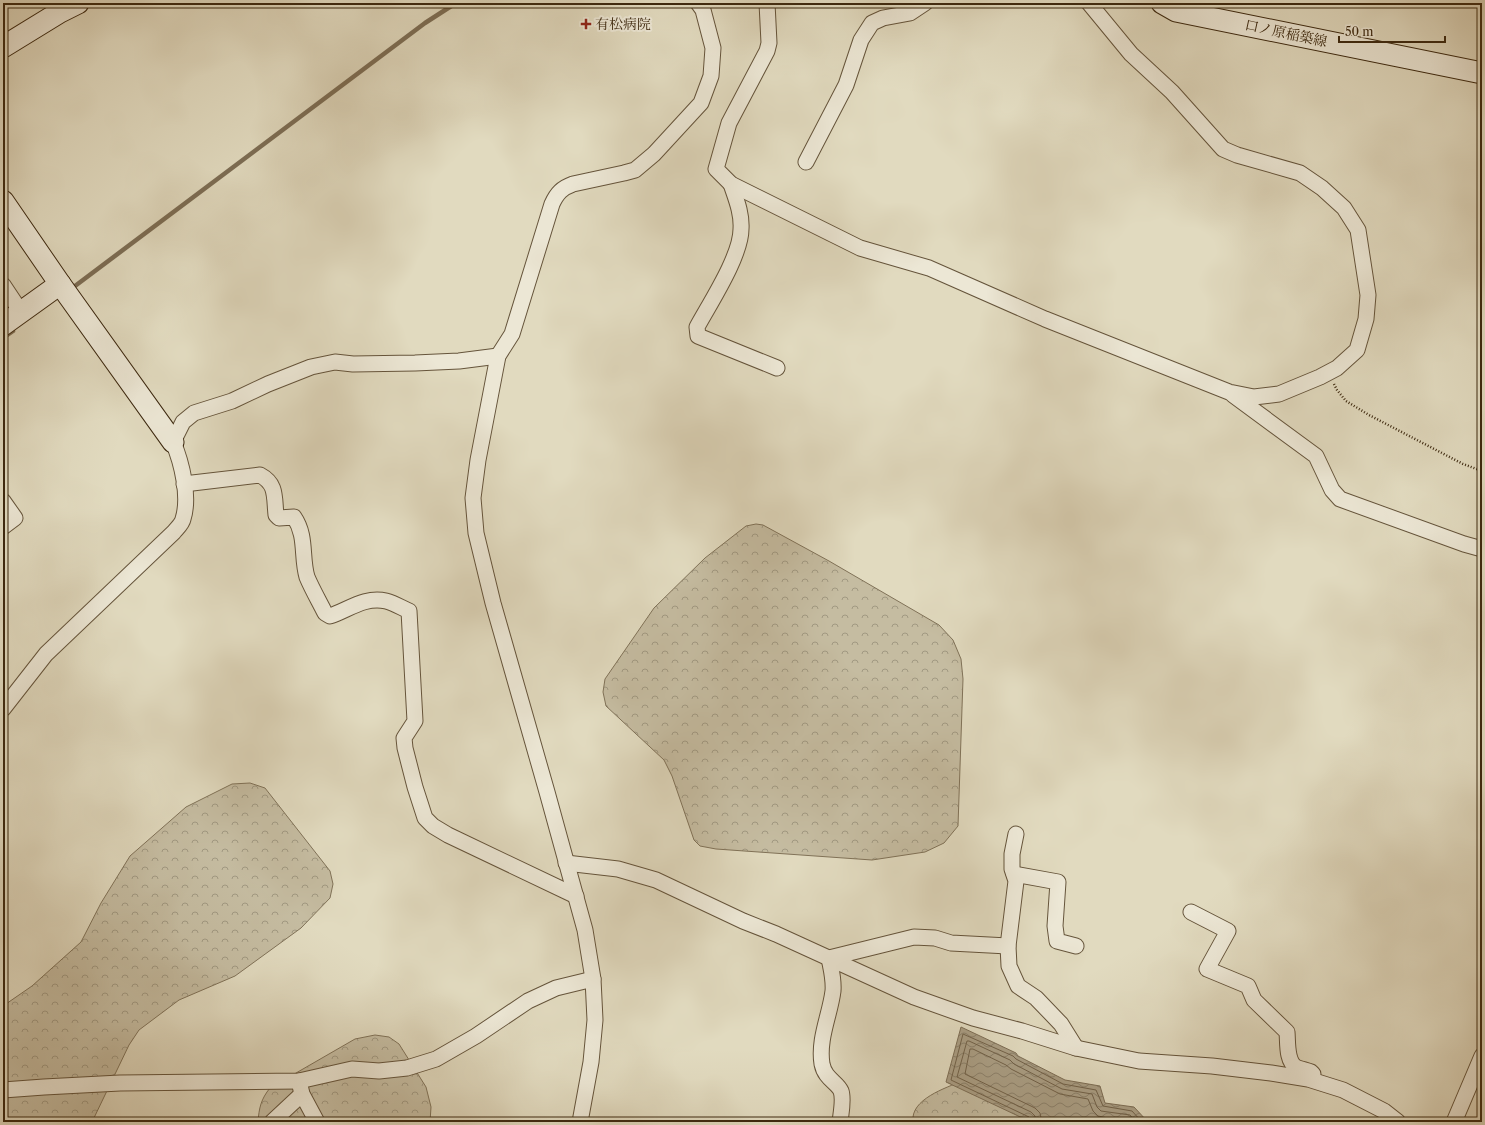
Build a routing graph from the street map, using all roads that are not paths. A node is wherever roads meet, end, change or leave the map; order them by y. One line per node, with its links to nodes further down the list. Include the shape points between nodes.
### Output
1 (78, 3): 7 (main road)
2 (698, 3): 16 (street, via 703,10 713,48 712,76 701,103 654,154 635,170 573,184 557,193 512,334)
3 (767, 3): 10 (street, via 769,43 729,124 716,169)
4 (925, 3): 9 (street, via 910,13 883,18 872,23 861,40 846,85)
5 (1088, 3): 18 (street, via 1131,54 1172,92 1223,149 1300,173 1344,208 1358,230 1368,295 1366,319 1357,350 1337,368 1279,394 1254,397)
6 (1162, 3): 8 (main road, 口ノ原稲築線, via 1176,11)
7 (3, 47)
8 (1482, 73)
9 (806, 162)
10 (731, 184): 17 (street, via 740,214 741,231 727,272 697,328 698,336); 18 (street, via 860,248 929,268 1045,319)
11 (3, 201): 12 (main road)
12 (60, 284): 14 (main road); 19 (main road)
13 (3, 285): 14 (street)
14 (21, 312): 15 (main road)
15 (3, 325)
16 (498, 356): 19 (street, via 415,363 335,362 311,367 232,401 194,413 183,422); 26 (street, via 473,498 476,533 493,603)
17 (777, 368)
18 (1229, 392): 23 (street, via 1316,456 1332,490 1340,499)
19 (173, 442): 20 (street, via 180,457)
20 (184, 484): 24 (street, via 183,520 174,532 46,654); 28 (street, via 260,475 268,479 273,485 276,515 279,518 294,517 299,524 307,576 325,613 330,616 356,604 376,600 387,601 409,612 415,721 404,738 425,818 448,835)
21 (3, 501): 22 (street, via 15,518)
22 (3, 527)
23 (1482, 549)
24 (3, 709)
25 (1016, 834): 27 (street, via 1012,854)
26 (566, 863): 28 (street); 32 (street, via 618,869 656,880)
27 (1014, 874): 30 (street, via 1016,881); 31 (street, via 1058,882 1057,941)
28 (576, 896): 33 (street)
29 (1191, 912): 36 (street, via 1228,931 1207,969 1248,986 1254,1000 1287,1032 1292,1063 1311,1072)
30 (1008, 946): 32 (street, via 951,944 935,938 914,937); 34 (street, via 1009,966 1018,986 1036,998 1061,1024)
31 (1076, 946)
32 (829, 958): 34 (street, via 914,997 973,1018); 42 (street, via 834,979 821,1043 822,1064 827,1077 841,1090)
33 (593, 979): 37 (street, via 556,988 528,1001 436,1059 407,1068 352,1070); 41 (street, via 595,1020 591,1062)
34 (1076, 1048): 36 (street, via 1139,1061 1271,1073)
35 (1482, 1056): 44 (street)
36 (1319, 1083): 43 (street, via 1343,1090)
37 (300, 1087): 38 (street, via 120,1083); 39 (street); 40 (street)
38 (3, 1090)
39 (272, 1122)
40 (317, 1122)
41 (580, 1122)
42 (840, 1122)
43 (1398, 1122)
44 (1454, 1122)

